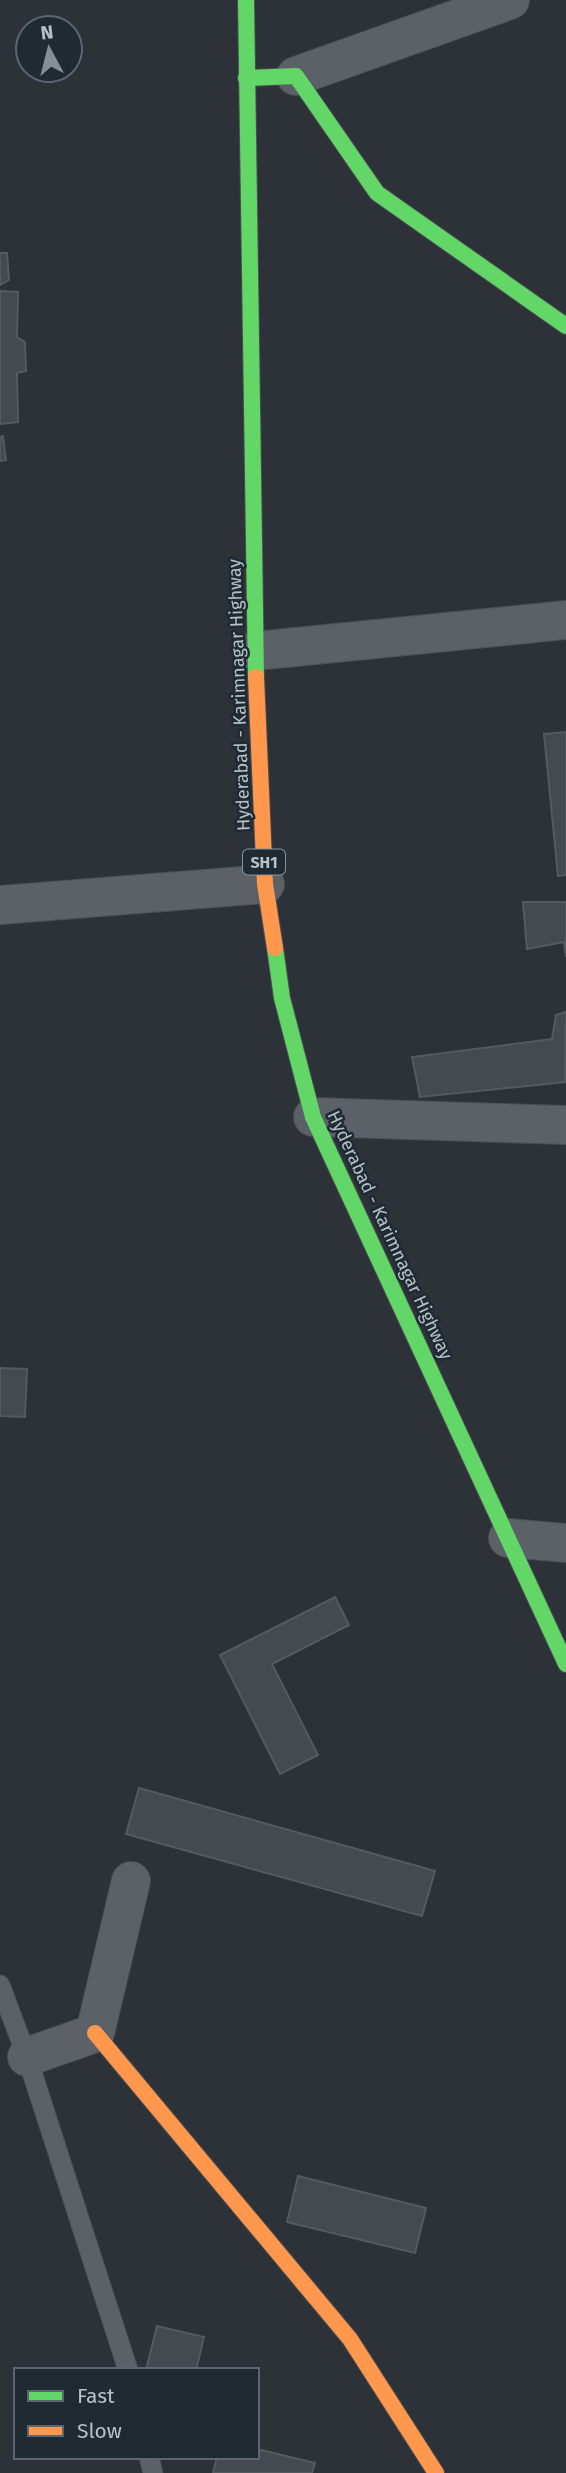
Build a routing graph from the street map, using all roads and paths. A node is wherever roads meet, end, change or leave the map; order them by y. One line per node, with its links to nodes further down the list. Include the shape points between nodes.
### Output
1 (246, 0): 4 (main road, Hyderabad - Karimnagar Highway / SH1)
2 (510, 0): 3 (street)
3 (296, 76): 4 (main road); 5 (main road, via 377,194)
4 (246, 78): 7 (main road, Hyderabad - Karimnagar Highway / SH1)
5 (566, 326)
6 (566, 620): 7 (street)
7 (256, 651): 8 (main road, Hyderabad - Karimnagar Highway / SH1)
8 (265, 884): 9 (street); 10 (main road, Hyderabad - Karimnagar Highway / SH1, via 282,998)
9 (0, 905)
10 (313, 1117): 11 (street); 12 (main road, Hyderabad - Karimnagar Highway / SH1)
11 (566, 1125)
12 (508, 1538): 13 (street); 14 (main road, Hyderabad - Karimnagar Highway / SH1)
13 (566, 1543)
14 (566, 1664)
15 (131, 1881): 17 (street)
16 (0, 1985): 18 (lane)
17 (95, 2033): 18 (street); 20 (main road, via 350,2339)
18 (27, 2057): 19 (lane)
19 (127, 2368)
20 (436, 2473)

